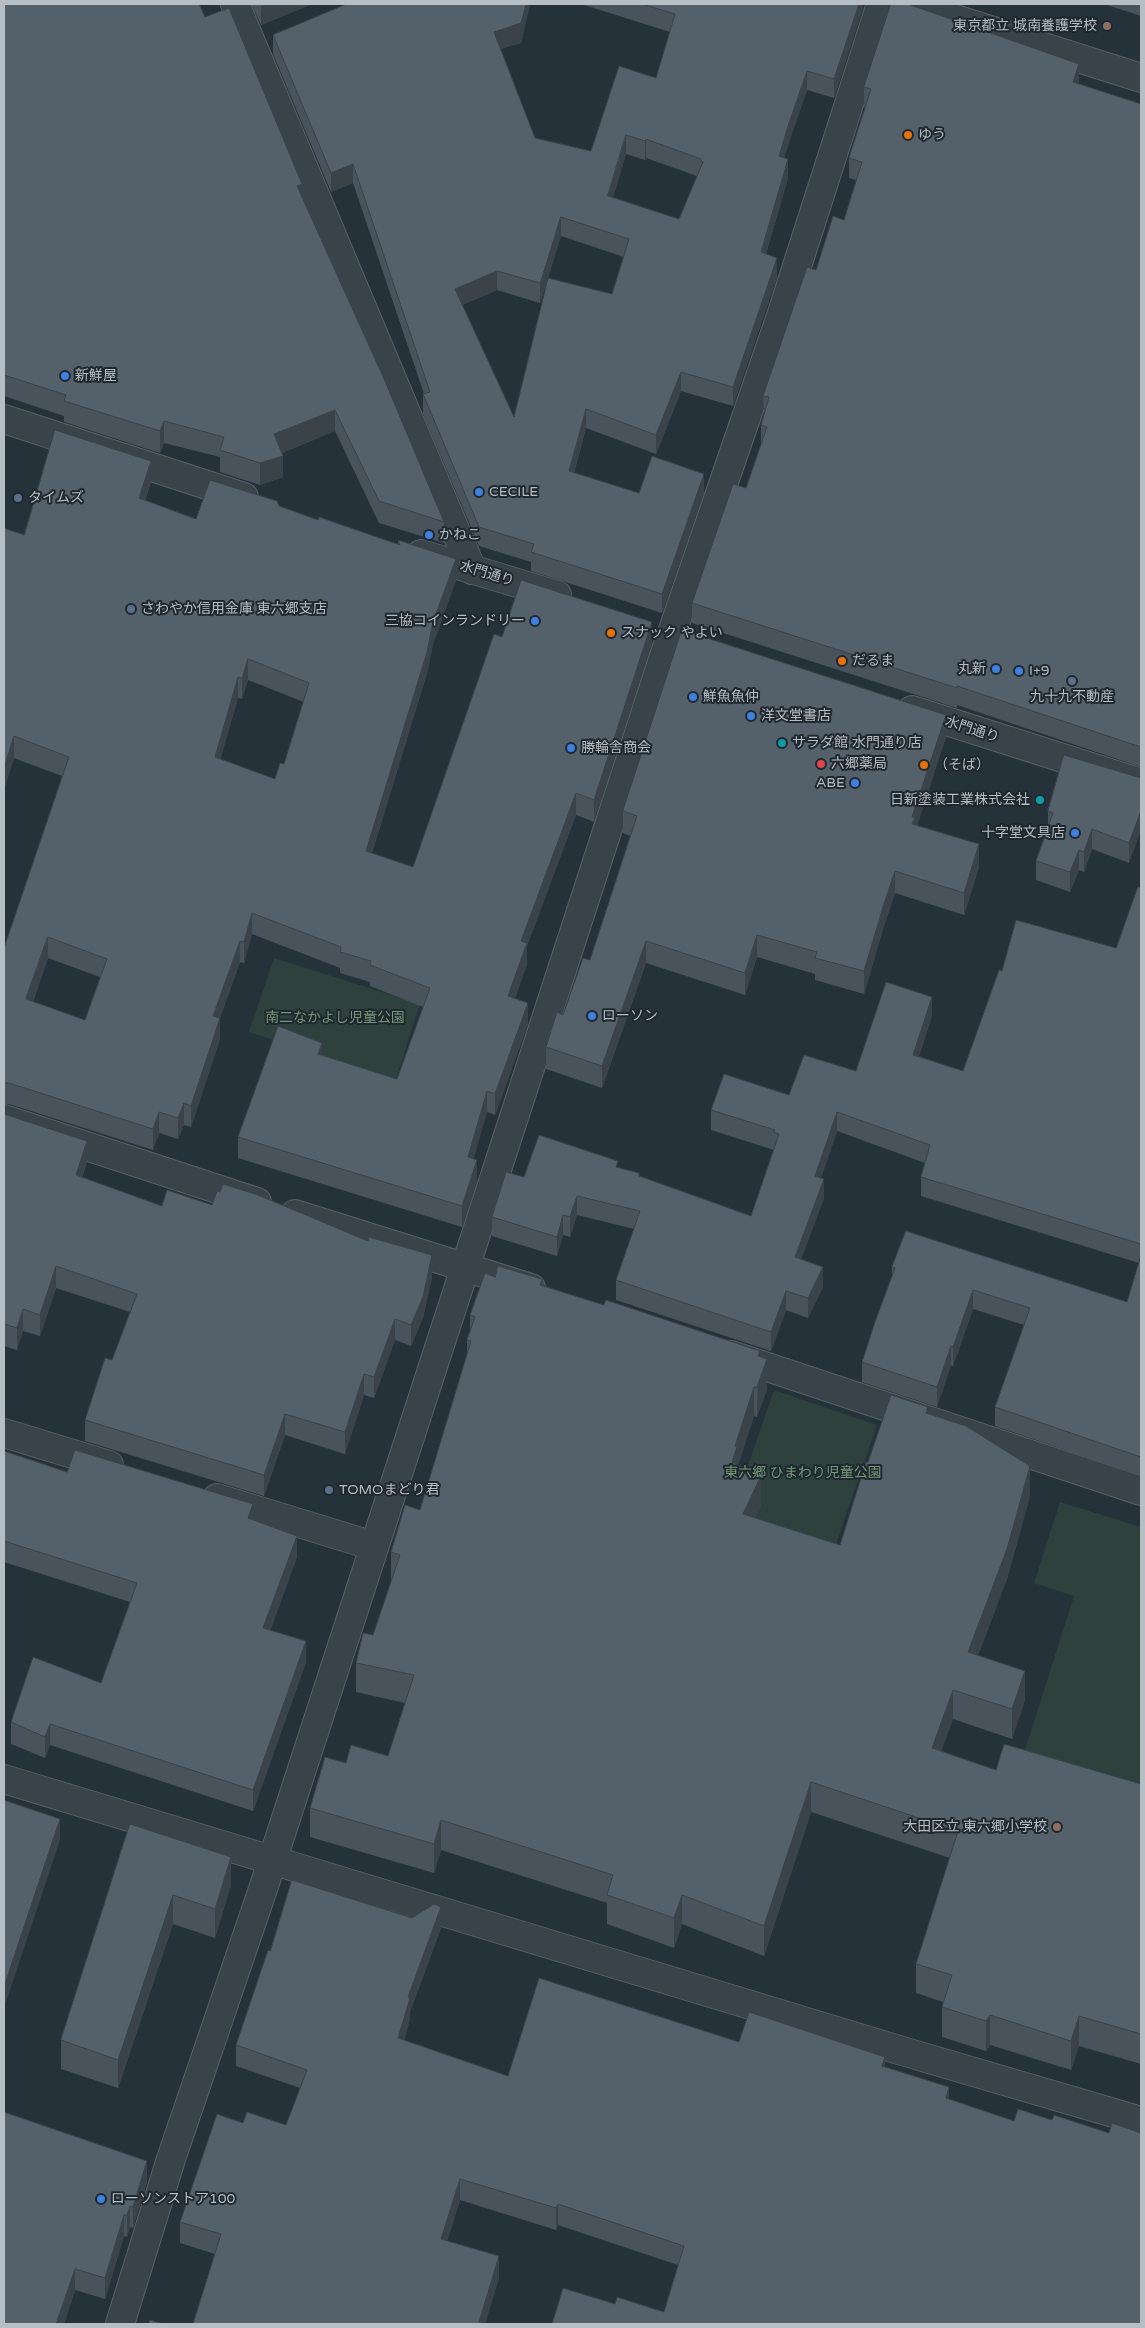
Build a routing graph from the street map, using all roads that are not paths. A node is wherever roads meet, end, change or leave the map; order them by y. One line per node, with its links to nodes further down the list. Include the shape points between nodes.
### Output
1 (235, 4): 8 (street, via 262,41)
2 (881, 4): 13 (street, via 782,313 672,632)
3 (908, 4): 4 (street)
4 (1141, 78)
5 (4, 419): 6 (street)
6 (272, 506)
7 (396, 546): 8 (street, 水門通り)
8 (472, 570): 9 (street, 水門通り)
9 (576, 602)
10 (888, 703): 11 (street, 水門通り)
11 (1141, 783)
12 (4, 1120): 13 (street)
13 (464, 1268): 14 (street); 20 (street)
14 (554, 1296)
15 (705, 1346): 18 (street)
16 (4, 1433): 17 (street)
17 (132, 1472)
18 (1141, 1491)
19 (197, 1492): 20 (street)
20 (374, 1546): 22 (street)
21 (4, 1779): 22 (street)
22 (272, 1860): 23 (street); 24 (street, via 171,2159)
23 (1141, 2121)
24 (120, 2324)

